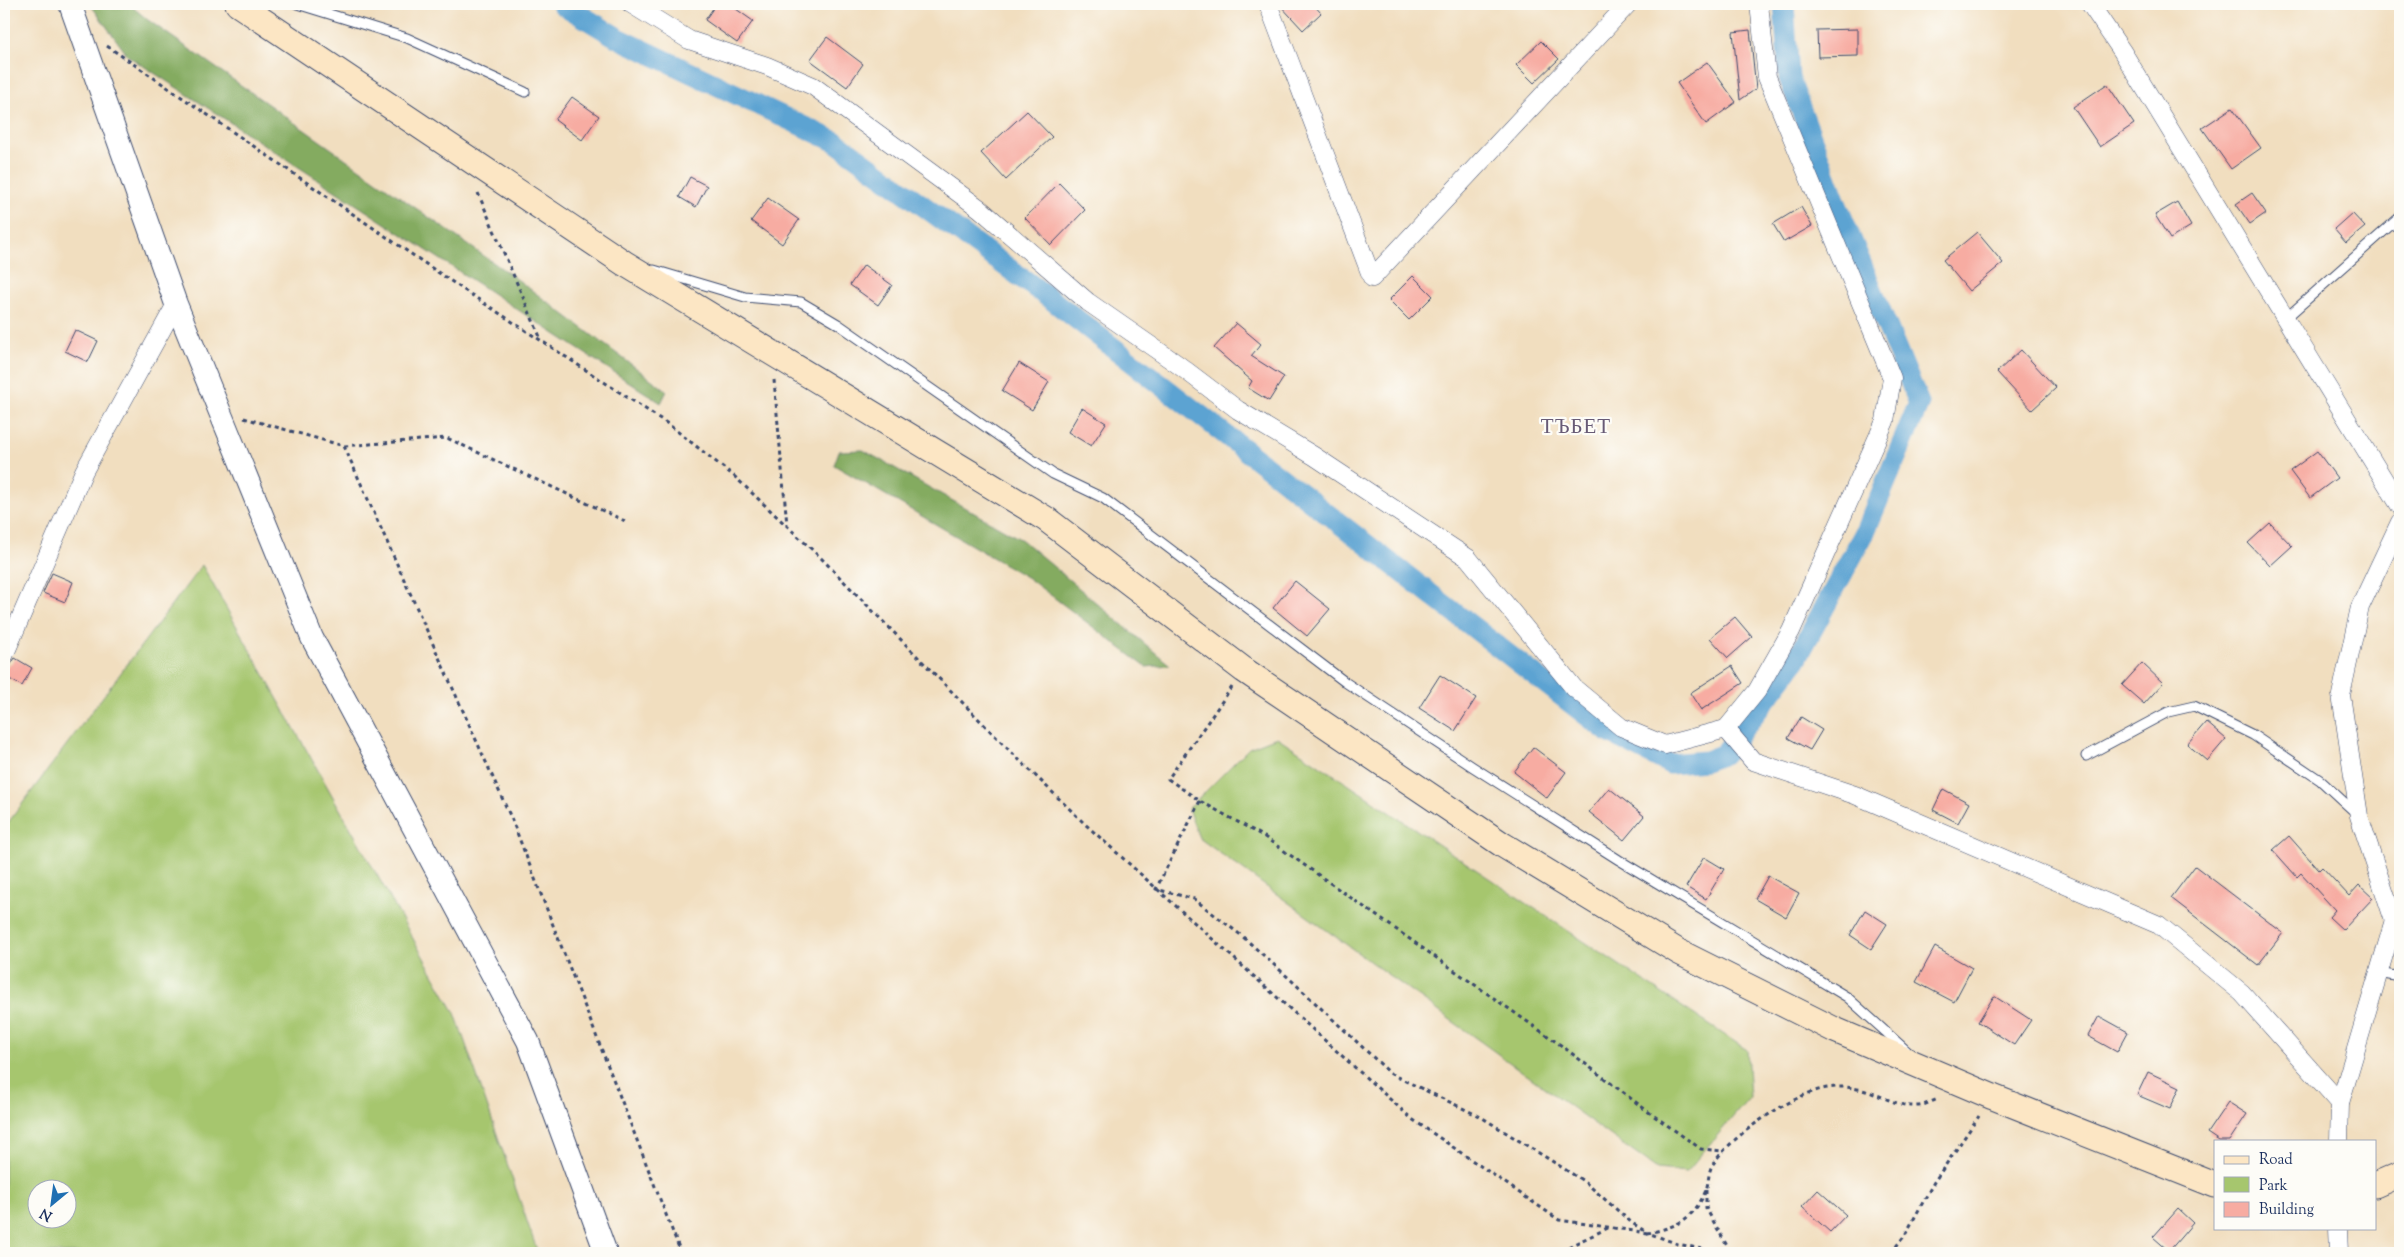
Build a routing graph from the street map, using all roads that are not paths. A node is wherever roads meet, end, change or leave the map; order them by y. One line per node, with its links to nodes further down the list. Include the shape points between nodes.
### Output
1 (70, 4): 12 (street)
2 (238, 4): 11 (main road)
3 (297, 4): 9 (lane, via 407,38)
4 (631, 4): 17 (street, via 689,40 767,66 814,86 979,208 1088,302 1238,410 1468,558 1574,688 1621,727 1664,745)
5 (1268, 4): 6 (street, via 1372,278)
6 (1628, 4)
7 (1759, 4): 17 (street, via 1767,77 1892,378 1886,421 1791,631 1757,691)
8 (2090, 4): 13 (street)
9 (525, 92)
10 (2400, 217): 13 (lane)
11 (624, 263): 23 (main road, via 1046,518 1244,670 1503,845 1679,952 1835,1030); 23 (lane, via 745,297 801,302 838,324 1053,474 1103,498 1345,682 1619,860 1847,997)
12 (176, 304): 16 (street, via 84,471); 30 (street, via 312,638 528,1040)
13 (2286, 318): 14 (street)
14 (2400, 506)
15 (2400, 522): 19 (street, via 2360,606 2341,695)
16 (4, 656)
17 (1726, 729): 24 (street, via 1753,761 1855,795 2158,925 2242,993)
18 (2086, 756): 19 (lane, via 2168,712 2194,706 2253,736 2320,780)
19 (2359, 816): 20 (street)
20 (2397, 917): 21 (street)
21 (2379, 973): 22 (lane); 24 (street)
22 (2400, 976)
23 (1930, 1071): 27 (main road)
24 (2340, 1103): 25 (street)
25 (2339, 1140)
26 (2400, 1174): 28 (main road)
27 (2214, 1185)
28 (2376, 1185)
29 (2338, 1230): 31 (street)
30 (606, 1253)
31 (2339, 1253)

